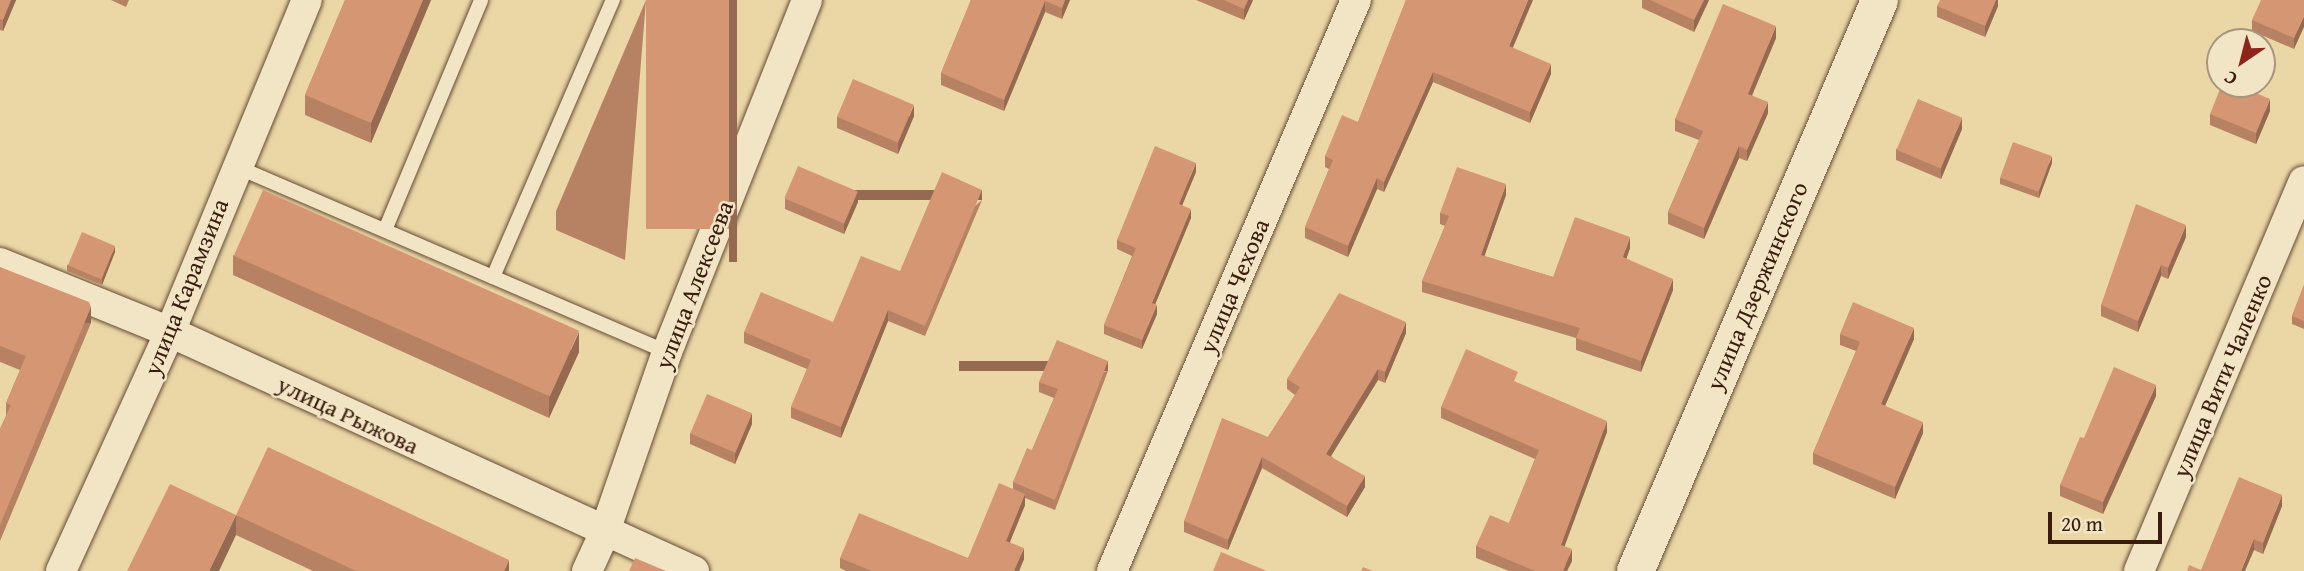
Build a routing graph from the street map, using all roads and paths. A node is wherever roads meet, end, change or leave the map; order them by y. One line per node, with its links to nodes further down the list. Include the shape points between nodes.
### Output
1 (307, 0): 7 (street, улица Карамзина)
2 (481, 0): 9 (lane)
3 (613, 0): 11 (lane)
4 (807, 0): 13 (street, улица Алексеева)
5 (1356, 0): 18 (street, улица Чехова)
6 (1879, 0): 19 (street, улица Дзержинского)
7 (235, 166): 9 (lane); 12 (street, улица Карамзина)
8 (2304, 181): 20 (street, улица Вити Чаленко)
9 (384, 230): 11 (lane)
10 (0, 263): 12 (street, улица Рыжова)
11 (493, 277): 13 (lane)
12 (170, 332): 14 (street, улица Рыжова); 15 (street, улица Карамзина)
13 (667, 352): 14 (street, улица Алексеева)
14 (604, 534): 16 (street, улица Алексеева); 17 (street, улица Рыжова)
15 (61, 571)
16 (587, 571)
17 (694, 571)
18 (1112, 571)
19 (1635, 571)
20 (2139, 571)

